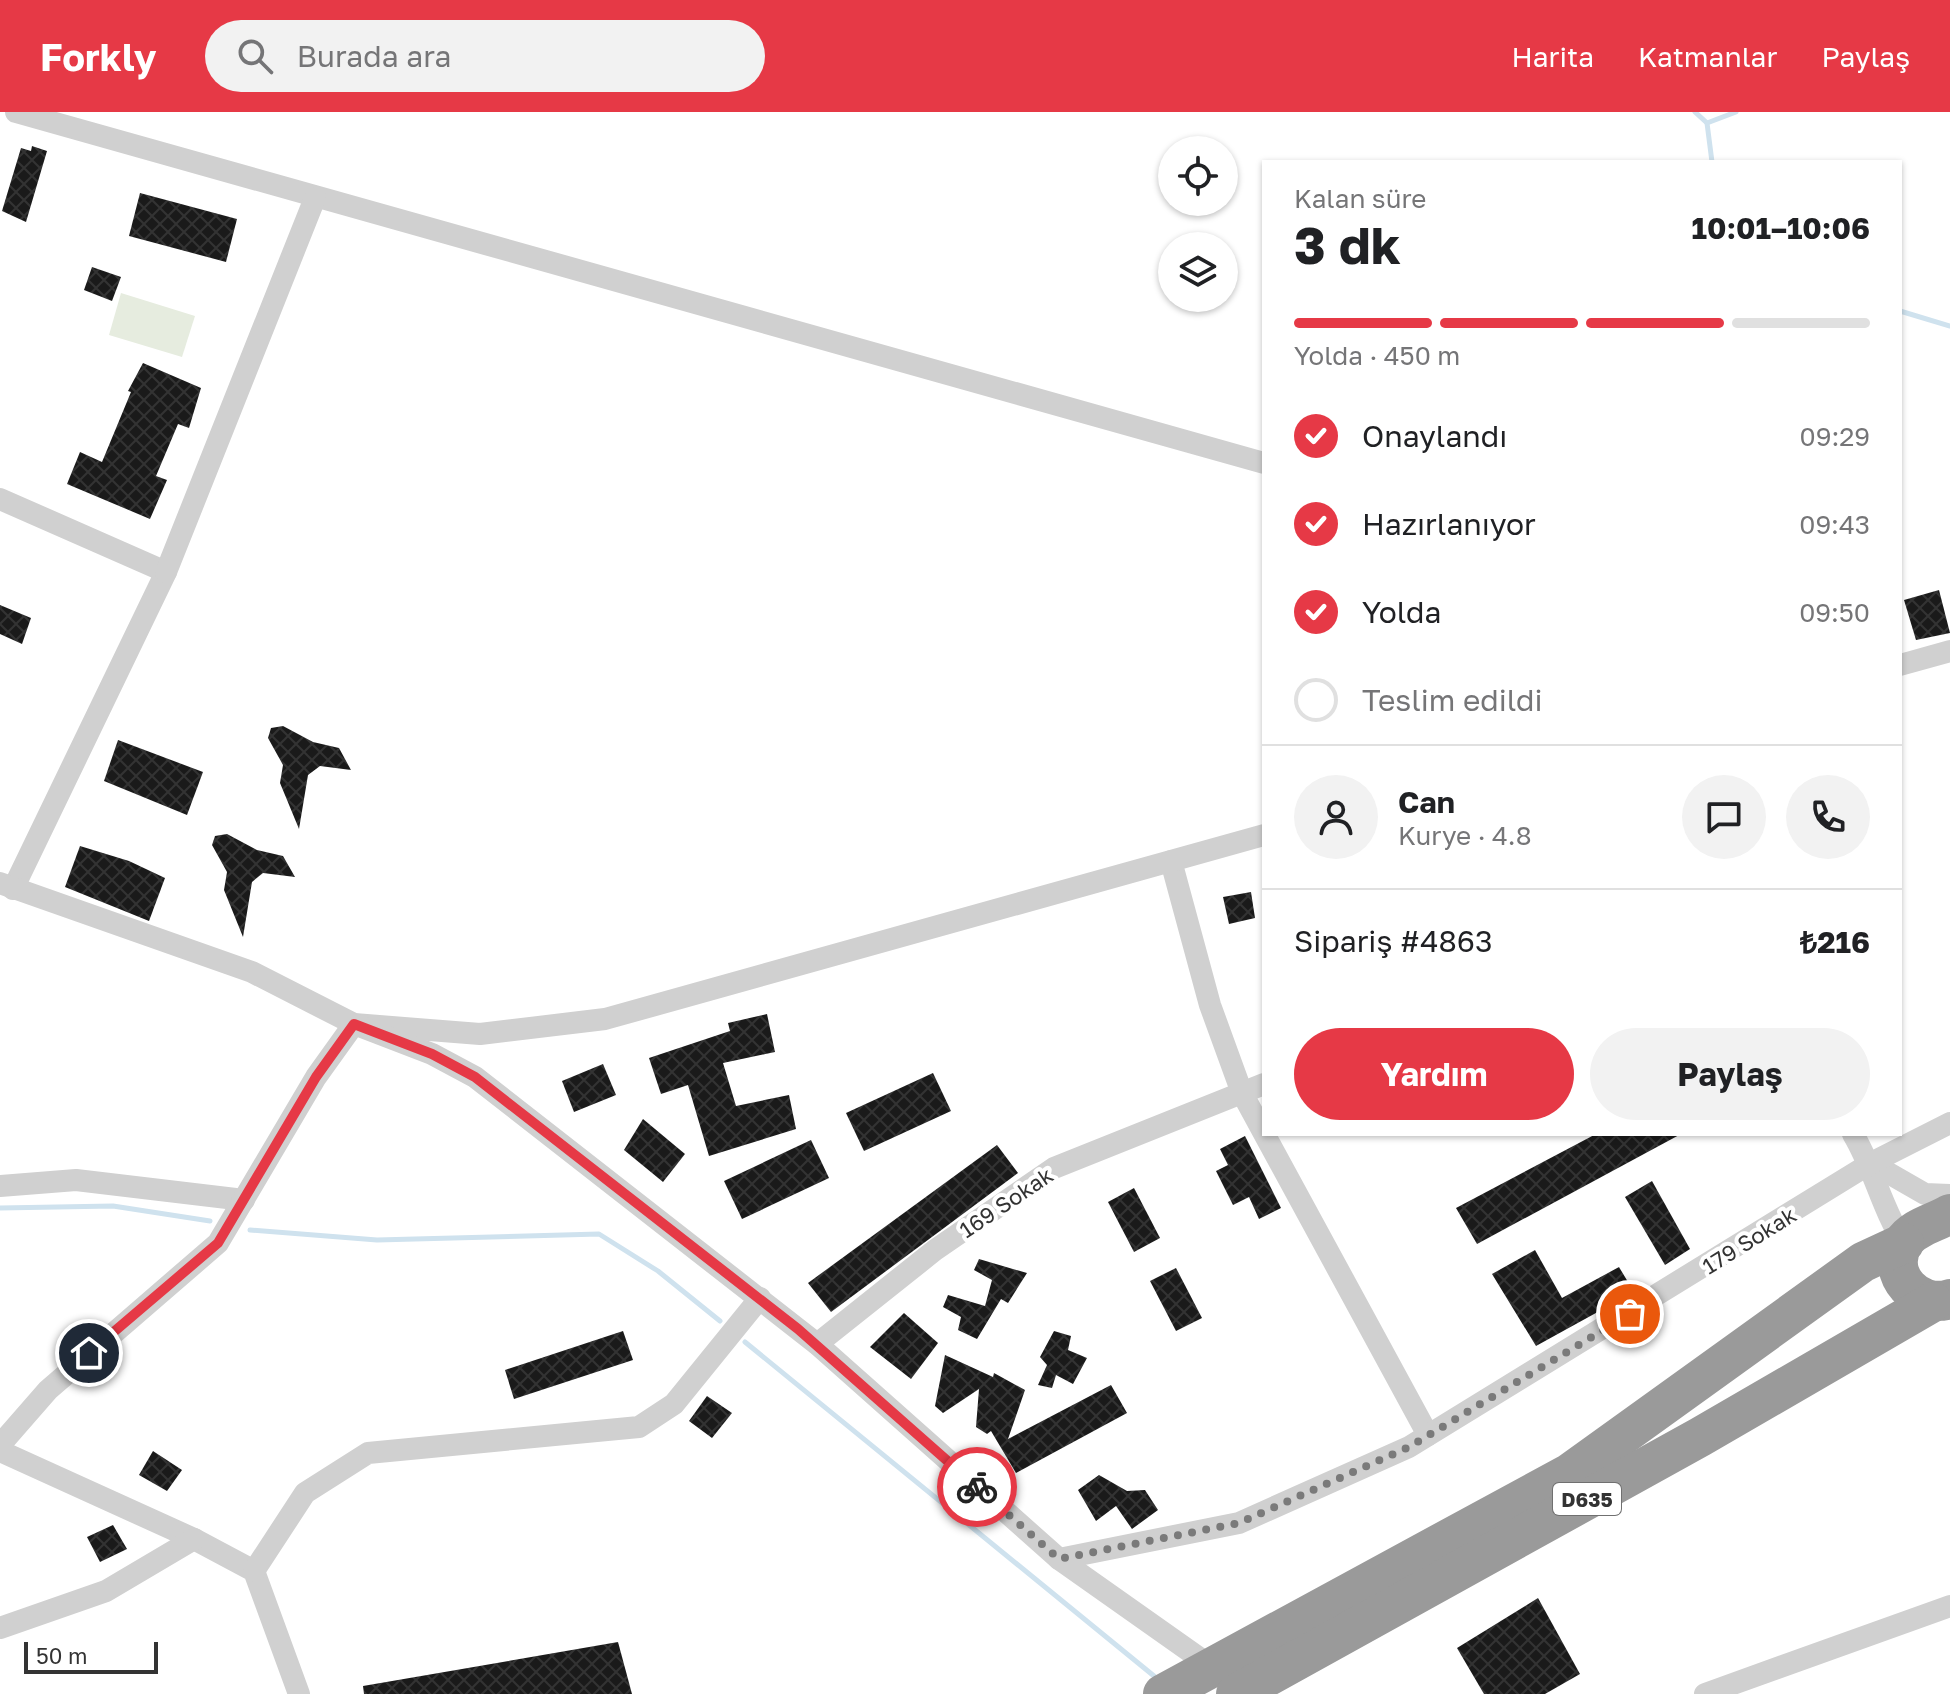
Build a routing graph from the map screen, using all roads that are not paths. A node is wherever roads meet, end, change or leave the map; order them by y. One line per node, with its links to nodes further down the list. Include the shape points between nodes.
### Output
1 (16, 112): 2 (street)
2 (315, 198): 3 (street); 5 (street)
3 (1262, 462)
4 (0, 499): 5 (street)
5 (166, 572): 10 (street)
6 (1950, 651): 7 (street)
7 (1902, 664)
8 (1262, 836): 9 (street)
9 (1171, 861): 11 (street, via 605,1019 480,1034); 13 (street, via 1210,1005)
10 (7, 886): 11 (street, via 252,972)
11 (354, 1024): 20 (street, via 316,1077); 24 (street, via 475,1077)
12 (1262, 1085): 13 (street, 169 Sokak)
13 (1242, 1093): 15 (street); 26 (street, 169 Sokak, via 1054,1168 935,1250)
14 (1950, 1123): 18 (street, 179 Sokak)
15 (1262, 1130)
16 (1265, 1136): 27 (street)
17 (1854, 1136): 18 (street)
18 (1871, 1163): 21 (street); 22 (street); 27 (street, 179 Sokak)
19 (0, 1186): 20 (street, via 76,1180)
20 (244, 1200): 28 (street, via 218,1243 48,1390)
21 (1885, 1208): 22 (street); 23 (street)
22 (1936, 1216): 23 (highway, D635); 25 (highway, D635, via 1899,1255 1902,1280 1910,1291)
23 (1863, 1262): 34 (highway, D635, via 1570,1473)
24 (760, 1298): 26 (street); 31 (street, via 674,1404 639,1427 368,1453 305,1493)
25 (1942, 1300): 34 (highway, D635, via 1687,1444)
26 (817, 1344): 30 (street)
27 (1428, 1435): 30 (street, 179 Sokak, via 1239,1523)
28 (0, 1448): 29 (street)
29 (194, 1539): 31 (street); 33 (street, via 106,1591)
30 (1059, 1559): 34 (street)
31 (254, 1571): 35 (street)
32 (1950, 1606): 37 (street)
33 (0, 1628)
34 (1232, 1687): 36 (highway, D635)
35 (299, 1694)
36 (1163, 1694)
37 (1705, 1694)

